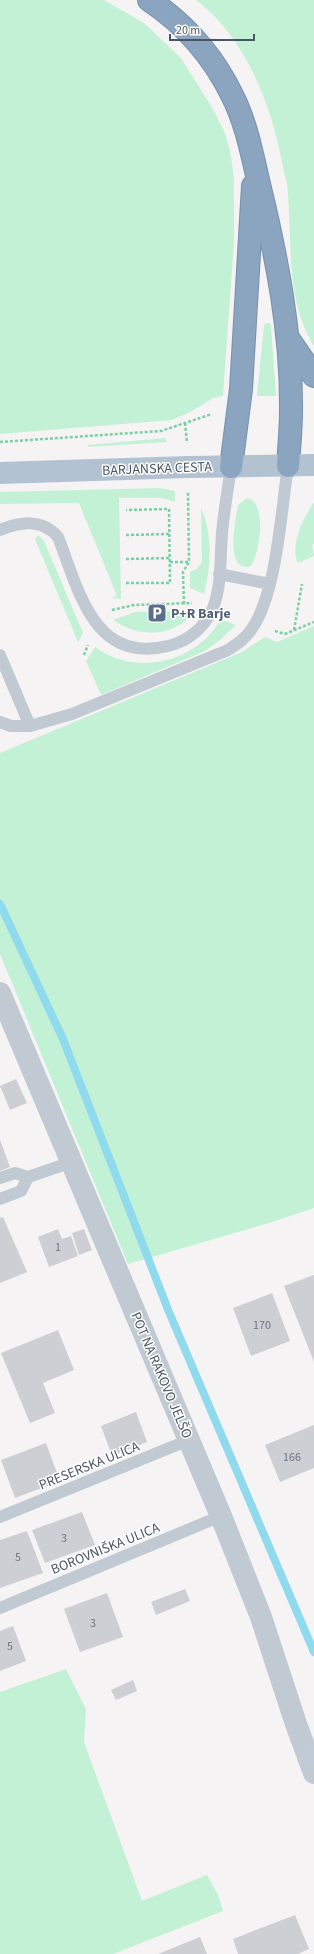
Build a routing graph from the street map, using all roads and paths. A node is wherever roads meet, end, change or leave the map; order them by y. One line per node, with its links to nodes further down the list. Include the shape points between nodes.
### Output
1 (149, 0): 2 (highway, via 187,30 214,63 239,112)
2 (254, 163): 3 (highway, via 277,266); 8 (highway, via 241,389)
3 (287, 336): 4 (highway); 9 (highway, via 291,412)
4 (314, 376)
5 (219, 414): 6 (path, via 203,416 161,430)
6 (0, 442)
7 (314, 465): 9 (main road, BARJANSKA CESTA)
8 (231, 466): 9 (main road, BARJANSKA CESTA); 10 (main road, BARJANSKA CESTA); 20 (lane)
9 (288, 466): 22 (lane)
10 (0, 473)
11 (188, 497): 19 (path)
12 (126, 510): 14 (path, via 169,509)
13 (0, 530): 20 (lane, via 16,524 30,523 51,529 58,537 92,620 110,637 133,647 160,648 183,641 192,634 208,618 213,607)
14 (169, 534): 15 (path); 16 (path)
15 (126, 535)
16 (170, 558): 17 (path); 18 (path)
17 (126, 559)
18 (170, 562): 19 (path); 21 (path, via 170,582)
19 (189, 562): 25 (path, via 183,572)
20 (219, 574): 22 (lane)
21 (126, 583)
22 (270, 584): 34 (lane, via 261,613 251,631 228,650 72,714)
23 (302, 584): 29 (path)
24 (195, 603): 25 (path)
25 (184, 604): 26 (path, via 134,605)
26 (109, 612)
27 (314, 622): 29 (path)
28 (272, 630): 29 (path, via 285,634)
29 (294, 630)
30 (90, 640): 32 (path)
31 (0, 655): 34 (lane)
32 (84, 655)
33 (0, 722): 34 (lane, via 11,726)
34 (30, 726)
35 (0, 993): 36 (street, POT NA RAKOVO JELŠO)
36 (72, 1162): 37 (lane); 40 (street, POT NA RAKOVO JELŠO)
37 (28, 1177): 38 (lane, via 15,1173); 39 (lane, via 21,1191)
38 (0, 1178)
39 (0, 1199)
40 (189, 1440): 41 (street, POT NA RAKOVO JELŠO); 42 (lane, PRESERSKA ULICA)
41 (221, 1516): 43 (lane, BOROVNIŠKA ULICA); 44 (street, POT NA RAKOVO JELŠO, via 261,1617)
42 (0, 1517)
43 (0, 1608)
44 (312, 1762)

